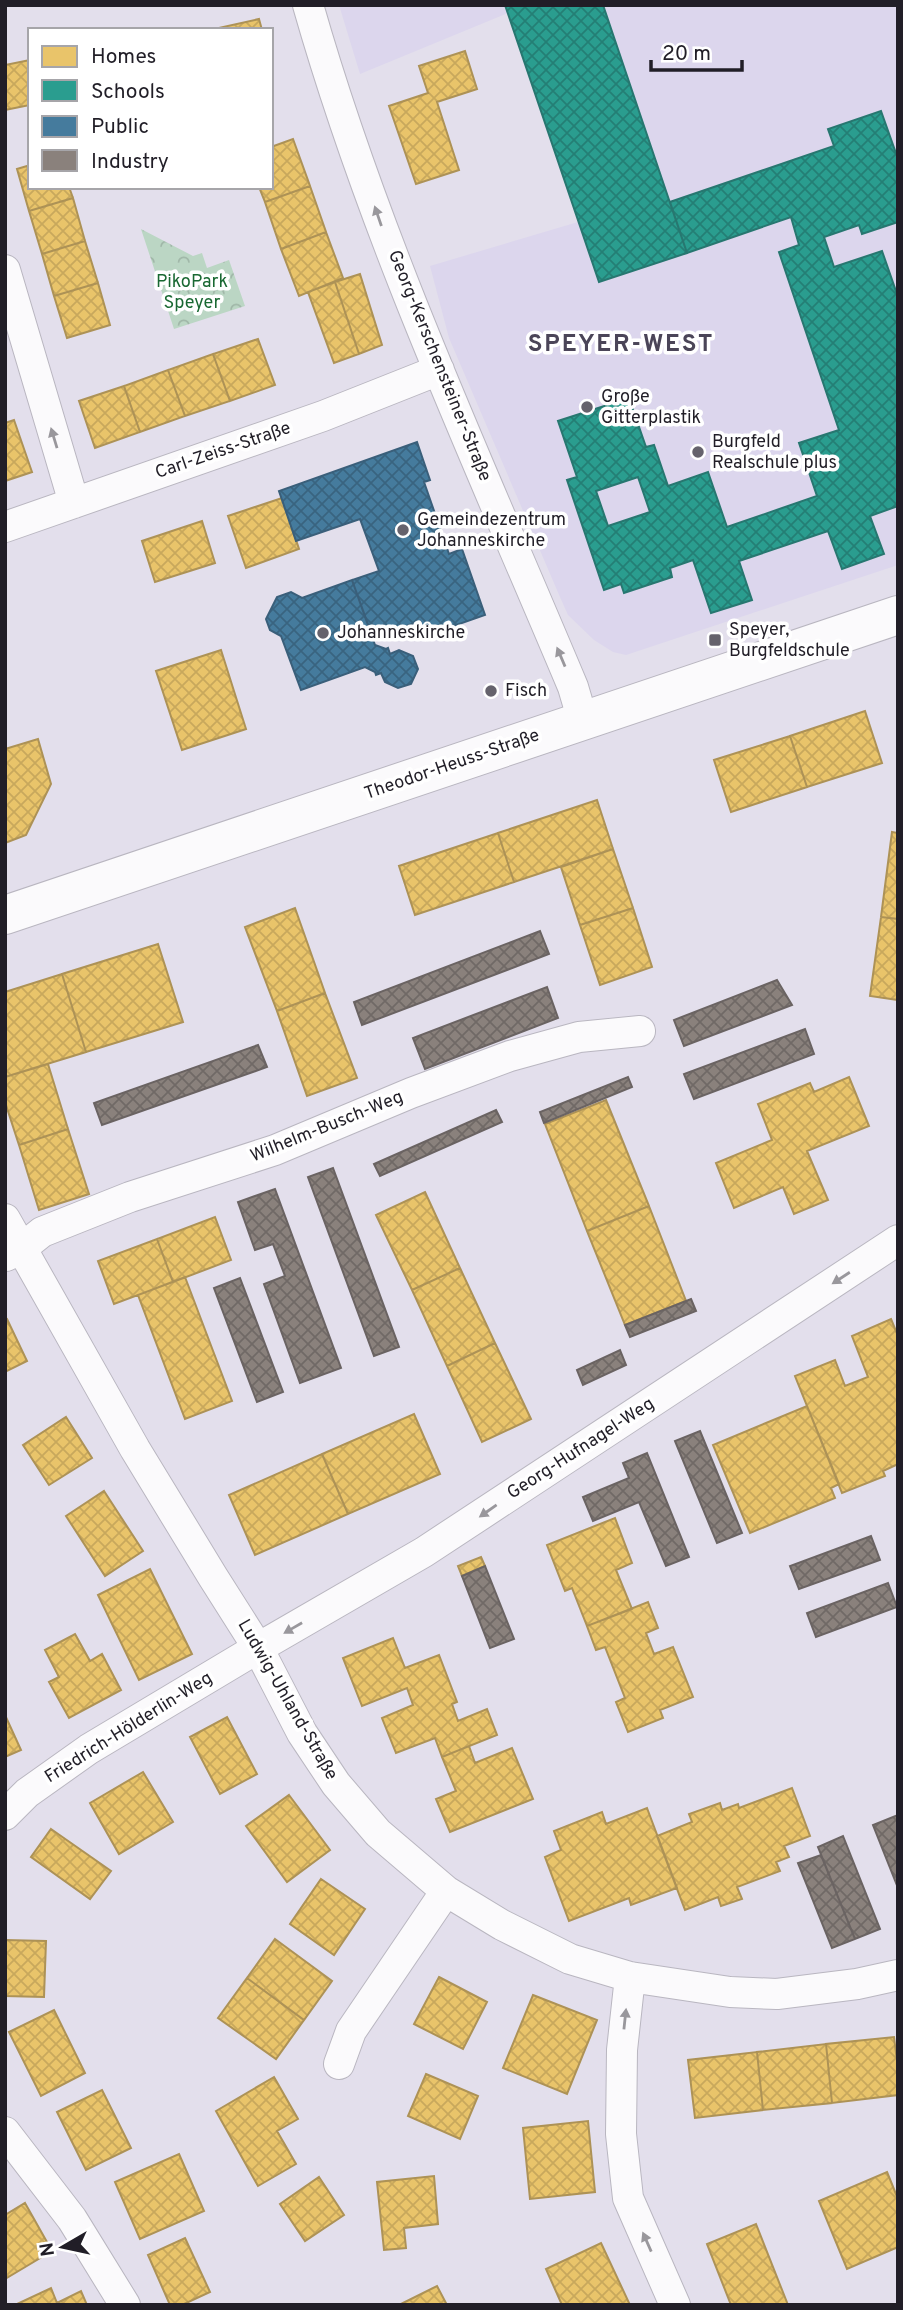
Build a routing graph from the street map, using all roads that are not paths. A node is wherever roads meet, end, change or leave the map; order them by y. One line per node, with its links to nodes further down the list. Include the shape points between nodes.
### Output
1 (308, 5): 3 (street, Georg-Kerschensteiner-Straße, one-way to 1, via 384,232)
2 (5, 270): 4 (street, one-way to 2)
3 (439, 370): 4 (street, Carl-Zeiss-Straße, via 323,416); 7 (street, Georg-Kerschensteiner-Straße, one-way to 3, via 573,687)
4 (74, 503): 5 (street, Carl-Zeiss-Straße)
5 (5, 527)
6 (898, 615): 7 (main road, Theodor-Heuss-Straße)
7 (583, 721): 8 (main road, Theodor-Heuss-Straße)
8 (5, 915)
9 (640, 1031): 12 (street, Wilhelm-Busch-Weg, via 579,1037 510,1056 275,1150 130,1197 42,1232)
10 (5, 1219): 12 (street, Ludwig-Uhland-Straße)
11 (898, 1240): 13 (street, Georg-Hufnagel-Weg, one-way to 13, via 424,1552)
12 (14, 1252): 13 (street, Ludwig-Uhland-Straße)
13 (258, 1648): 14 (street, Friedrich-Hölderlin-Weg, via 89,1749 27,1793); 15 (street, Ludwig-Uhland-Straße, via 302,1733 336,1784 378,1833)
14 (5, 1815)
15 (446, 1891): 17 (street, Ludwig-Uhland-Straße, via 570,1959); 18 (street, via 351,2031)
16 (898, 1975): 17 (street, Ludwig-Uhland-Straße, via 778,1994)
17 (630, 1977): 21 (street, one-way to 17, via 628,2199 621,2134 622,2050)
18 (339, 2064)
19 (5, 2132): 20 (street, via 72,2219)
20 (125, 2305)
21 (675, 2305)

